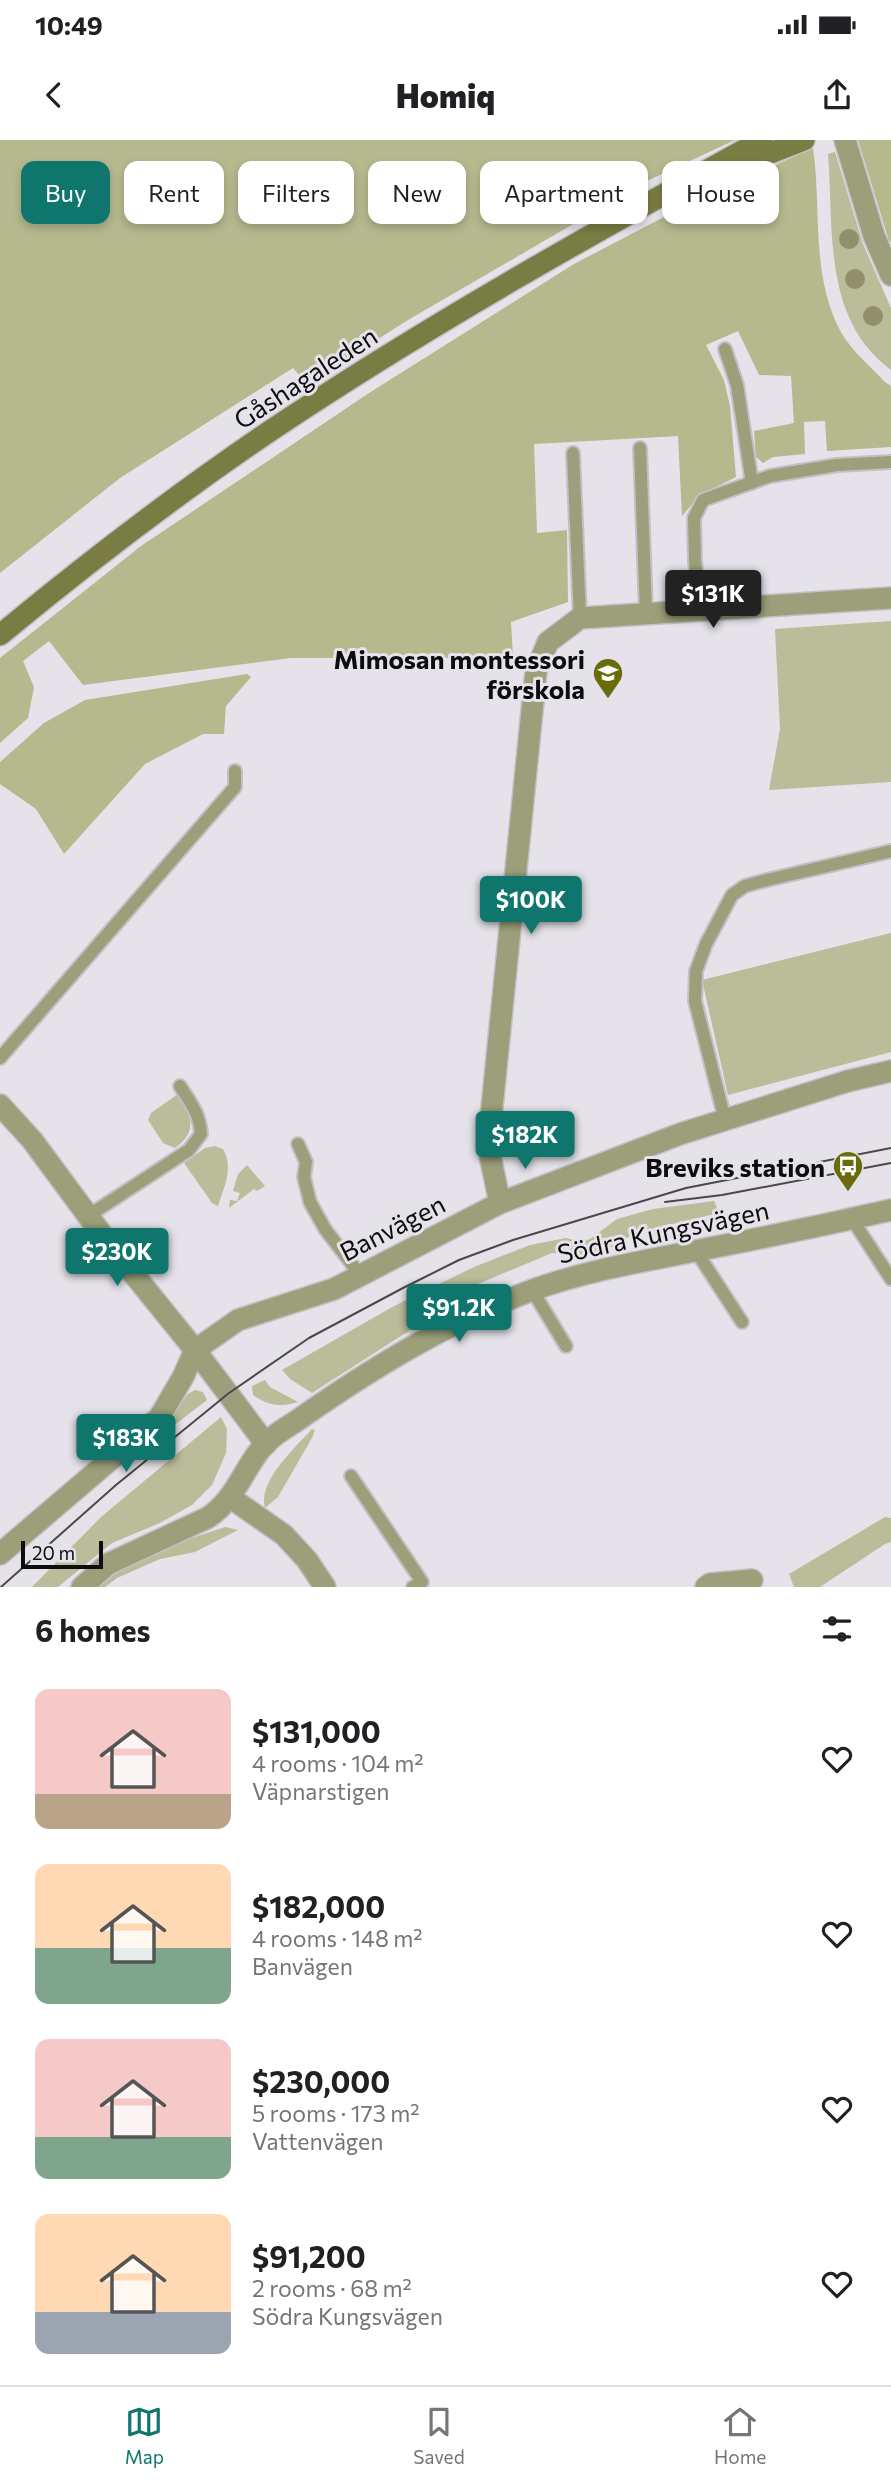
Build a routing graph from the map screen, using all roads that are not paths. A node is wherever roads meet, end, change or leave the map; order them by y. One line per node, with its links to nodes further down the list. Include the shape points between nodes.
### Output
1 (762, 140): 4 (main road, Gåshagaleden)
2 (845, 140): 7 (street, via 874,236)
3 (803, 141): 5 (main road, Gåshagaleden)
4 (724, 161)
5 (751, 161)
6 (662, 195): 17 (main road, Gåshagaleden, via 380,361 270,432 154,514)
7 (891, 275)
8 (725, 349): 12 (lane, via 737,385)
9 (640, 448): 15 (lane)
10 (573, 453): 16 (lane)
11 (891, 462): 12 (lane, via 836,465)
12 (752, 483): 14 (lane, via 704,500 694,518)
13 (891, 598): 14 (street)
14 (700, 609): 15 (street)
15 (646, 613): 16 (street)
16 (580, 618): 26 (street, via 548,642 536,671 488,1147)
17 (0, 635)
18 (235, 771): 20 (lane, via 234,787)
19 (891, 851): 24 (lane, via 745,886 732,895 696,971 695,1001)
20 (0, 1058)
21 (891, 1071): 24 (street, Banvägen)
22 (180, 1086): 28 (lane, via 201,1122 201,1134 189,1150)
23 (0, 1105): 28 (street)
24 (724, 1120): 26 (street, Banvägen)
25 (298, 1144): 31 (lane, via 306,1162 310,1202)
26 (500, 1203): 31 (street, Banvägen)
27 (891, 1210): 29 (street, Södra Kungsvägen)
28 (88, 1216): 36 (street)
29 (852, 1219): 30 (street, Södra Kungsvägen); 32 (lane)
30 (696, 1251): 33 (street, Södra Kungsvägen, via 600,1269); 34 (lane)
31 (361, 1276): 36 (street, Banvägen, via 238,1320)
32 (891, 1279)
33 (532, 1290): 35 (lane); 37 (street, Södra Kungsvägen, via 458,1320 386,1361)
34 (742, 1322)
35 (566, 1346)
36 (195, 1349): 37 (street); 40 (street, via 159,1418)
37 (265, 1444): 39 (street, Södra Kungsvägen)
38 (351, 1476): 44 (lane, via 422,1582)
39 (230, 1498): 42 (street, Södra Kungsvägen, via 207,1518 108,1564); 43 (street, via 285,1535)
40 (0, 1554)
41 (752, 1580): 45 (street)
42 (82, 1587)
43 (325, 1587)
44 (413, 1587)
45 (706, 1587)

